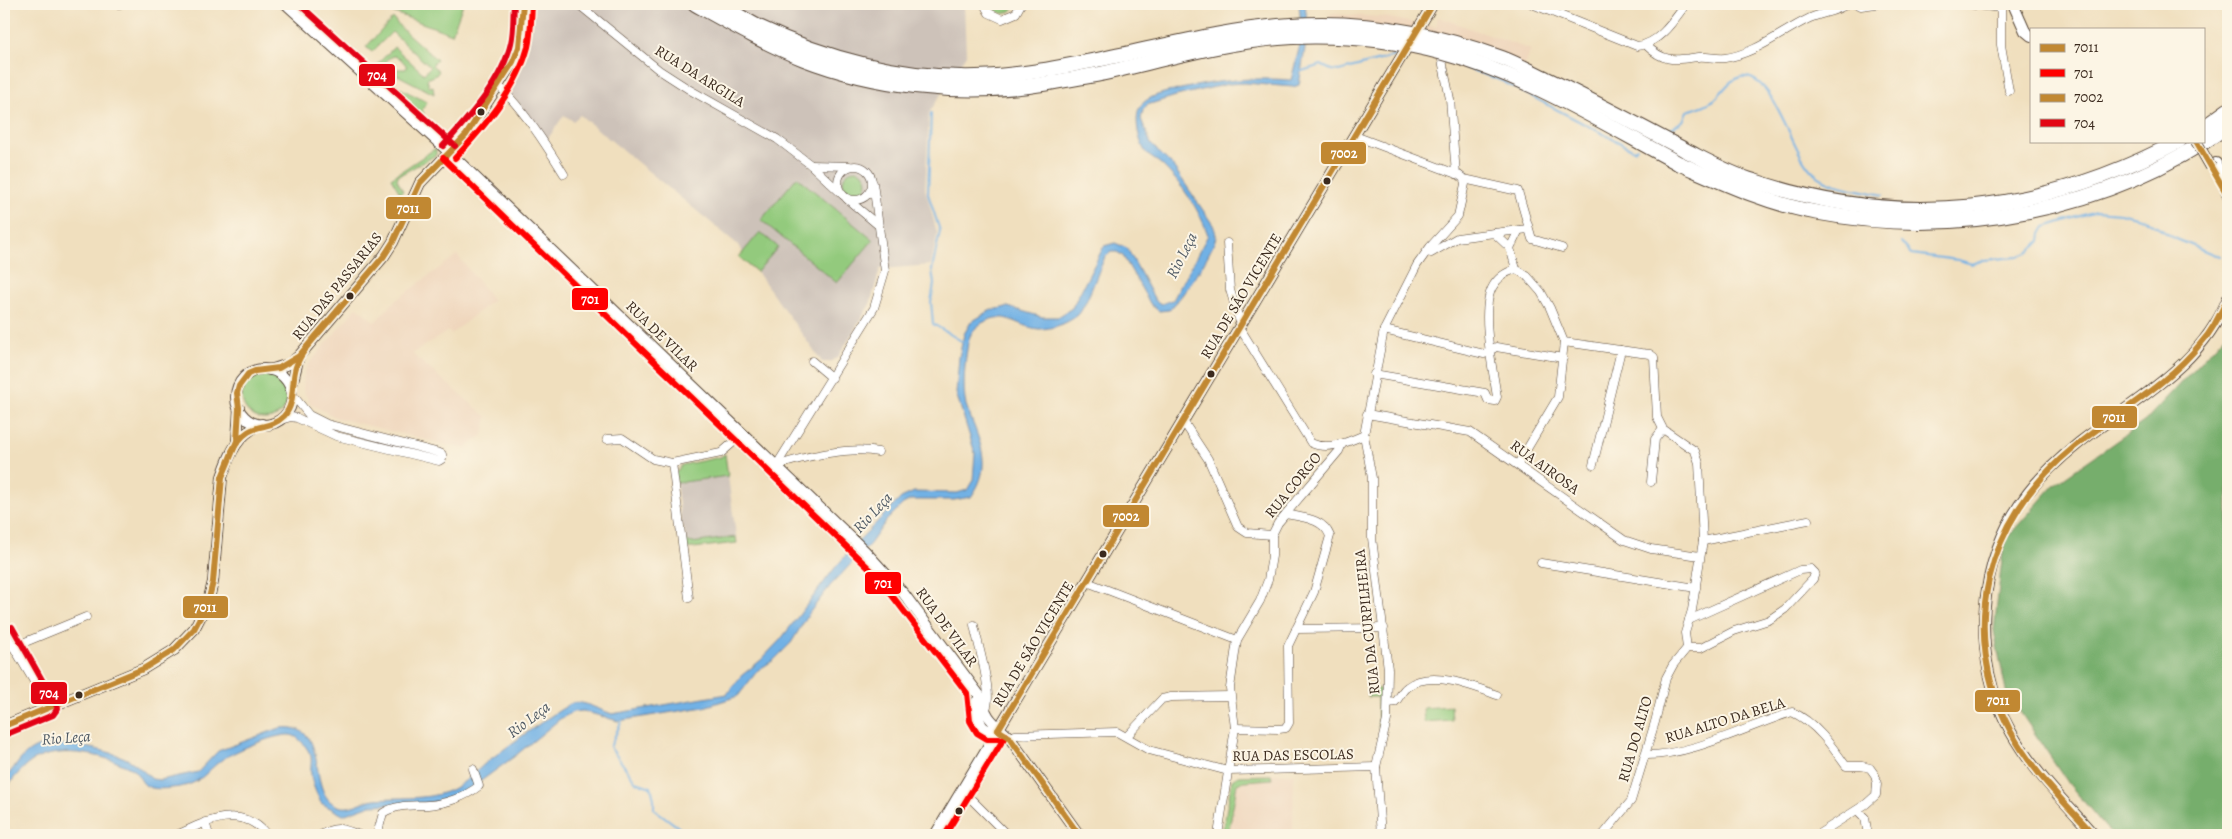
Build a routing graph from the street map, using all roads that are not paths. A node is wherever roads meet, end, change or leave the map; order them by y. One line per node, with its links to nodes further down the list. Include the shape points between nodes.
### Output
1 (109, 4): 2 (street)
2 (120, 4)
3 (286, 4): 32 (street, RUA DE VILAR)
4 (523, 4): 23 (street, RUA DAS PASSARIAS, via 519,47)
5 (578, 4): 33 (street, RUA DA ARGILA, via 659,70 725,111 761,128)
6 (696, 4): 22 (highway, via 753,36 805,59 862,76 916,86 1013,87)
7 (720, 4): 22 (highway, via 758,26 808,48 865,65 919,74 984,77)
8 (984, 4): 9 (street, via 989,13 1002,19 1012,17)
9 (1021, 4)
10 (1433, 4): 28 (street, RUA DE SÃO VICENTE)
11 (1532, 4): 20 (street, via 1637,46)
12 (1686, 4): 20 (street, via 1661,34)
13 (1846, 4): 20 (street, via 1807,20 1749,51 1724,58 1676,61 1657,54)
14 (1855, 4): 15 (street)
15 (1876, 4)
16 (1967, 4): 17 (street)
17 (2001, 6): 24 (street, via 2001,45)
18 (2013, 6): 19 (street)
19 (2030, 35)
20 (1646, 45)
21 (1442, 60): 37 (street, via 1450,99)
22 (1099, 67): 26 (highway, bridge, via 1291,37 1389,41 1443,53 1499,72 1560,100 1678,163 1749,194 1812,211 1878,222 1947,222 2014,216 2083,199 2146,174); 29 (highway, bridge, via 1224,33 1291,25 1342,24 1392,28 1447,40 1504,59 1753,181 1815,197 1879,208 1946,210 2011,202 2078,186 2142,161)
23 (499, 86): 32 (street, RUA DAS PASSARIAS, via 466,134); 36 (street, via 546,142)
24 (2009, 91)
25 (2228, 110): 27 (highway)
26 (2228, 126)
27 (2204, 127)
28 (1355, 136): 37 (street); 52 (street, RUA DE SÃO VICENTE)
29 (2177, 142)
30 (2197, 142): 35 (street, bridge)
31 (2203, 142): 35 (street)
32 (449, 152): 58 (street, RUA DAS PASSARIAS, via 420,183 384,256); 71 (street, RUA DE VILAR)
33 (811, 165): 34 (street); 40 (street, RUA DA ARGILA)
34 (855, 165): 39 (street, via 866,169); 40 (street, via 841,173 838,183)
35 (2214, 165): 41 (street)
36 (564, 174)
37 (1456, 174): 38 (street)
38 (1464, 179): 43 (street, via 1518,191); 49 (street, RUA DA CURPILHEIRA, via 1466,189 1458,216)
39 (872, 183): 40 (street, via 869,193 861,199); 42 (street)
40 (844, 195): 42 (street, RUA DA ARGILA)
41 (2228, 196)
42 (878, 225): 63 (street, via 885,271 874,308)
43 (1528, 229): 44 (street); 48 (street, via 1532,240)
44 (1519, 230): 45 (street); 47 (street)
45 (1494, 233): 47 (street); 49 (street, via 1457,238 1431,253)
46 (1227, 242): 52 (street, via 1230,290 1239,319)
47 (1510, 248): 50 (street)
48 (1562, 248)
49 (1427, 252): 53 (street, RUA DA CURPILHEIRA)
50 (1516, 269): 55 (street, via 1527,276 1540,292); 56 (street, via 1501,276 1490,292 1487,332)
51 (2228, 298): 134 (street, via 2222,315 2204,342 2180,368 2078,443 2027,494 1997,550 1989,580 1984,609 1984,641 1998,702 2011,732 2030,762)
52 (1243, 321): 54 (street, RUA DE SÃO VICENTE)
53 (1384, 330): 56 (street, via 1484,354); 62 (street, RUA DA CURPILHEIRA)
54 (1237, 331): 68 (street, RUA DE SÃO VICENTE); 77 (street, via 1243,334 1311,443)
55 (1564, 342): 57 (street); 59 (street)
56 (1490, 350): 59 (street, via 1496,347); 62 (street, via 1497,397 1493,402 1485,393)
57 (1621, 350): 70 (street, via 1654,357 1657,417); 81 (street)
58 (299, 356): 61 (street, RUA DAS PASSARIAS, via 289,364); 64 (street, RUA DAS PASSARIAS)
59 (1563, 358): 80 (street, via 1558,396)
60 (812, 361): 63 (street)
61 (270, 370): 64 (street, via 281,375); 65 (street, via 255,371 243,379 237,393)
62 (1374, 374): 66 (street, RUA DA CURPILHEIRA)
63 (832, 378): 82 (street)
64 (292, 392): 67 (street, via 289,410); 75 (street, via 309,415 327,424)
65 (239, 408): 69 (street, via 248,419); 74 (street)
66 (1367, 414): 72 (street, RUA DA CURPILHEIRA); 80 (street, RUA AIROSA, via 1470,432)
67 (277, 421): 69 (street); 76 (street, via 297,418 329,434)
68 (1183, 422): 86 (street, via 1208,459 1238,528 1247,533); 90 (street, RUA DE SÃO VICENTE)
69 (262, 424): 74 (street, via 251,428)
70 (1663, 429): 83 (street, via 1655,439); 87 (street, via 1695,450 1698,456)
71 (743, 434): 79 (street, via 721,453); 82 (street, RUA DE VILAR)
72 (1364, 435): 77 (street); 96 (street, RUA DA CURPILHEIRA, via 1372,478 1372,538)
73 (607, 439): 79 (street, via 622,438 653,458)
74 (236, 441): 106 (street, via 222,477 213,582 208,602 194,629 165,657 143,669)
75 (398, 442): 76 (street, via 393,447 374,442); 76 (street, via 440,453 442,458 439,461)
76 (367, 444)
77 (1342, 444): 84 (street, RUA CORGO)
78 (878, 452): 82 (street, via 852,450)
79 (672, 463): 92 (street)
80 (1518, 464): 88 (street, RUA AIROSA, via 1624,540)
81 (1592, 465)
82 (776, 466): 102 (street, RUA DE VILAR, via 866,551 904,594)
83 (1651, 482)
84 (1286, 514): 86 (street, RUA CORGO); 97 (street, via 1320,522 1330,536 1316,586)
85 (1808, 520): 87 (street)
86 (1272, 535): 99 (street, RUA CORGO, via 1268,580 1260,601)
87 (1703, 541): 88 (street)
88 (1700, 556): 91 (street)
89 (1541, 564): 91 (street)
90 (1087, 582): 99 (street); 110 (street, RUA DE SÃO VICENTE)
91 (1696, 588): 94 (street)
92 (689, 598)
93 (86, 617): 100 (street)
94 (1689, 620): 101 (street, via 1685,633); 101 (street, via 1800,570 1814,571 1807,586 1769,620 1734,630 1701,648)
95 (974, 625): 107 (street, via 988,694)
96 (1384, 628): 97 (street); 105 (street, RUA DA CURPILHEIRA)
97 (1296, 629): 109 (street, via 1288,646 1289,722 1286,728)
98 (4, 631): 100 (street)
99 (1237, 640): 104 (street, RUA CORGO)
100 (13, 646): 106 (street)
101 (1687, 648): 113 (street, RUA DO ALTO, via 1666,678)
102 (974, 690): 107 (street, RUA DE VILAR); 110 (street, RUA DE VILAR, via 982,725 989,731)
103 (1497, 695): 105 (street, via 1453,681 1419,680 1407,687 1395,702)
104 (1230, 696): 109 (street, RUA CORGO); 111 (street, via 1162,699)
105 (1389, 703): 114 (street, RUA DA CURPILHEIRA)
106 (48, 707): 108 (street)
107 (985, 710): 110 (street, RUA DE VILAR)
108 (4, 726)
109 (1235, 728): 116 (street, RUA CORGO)
110 (998, 730): 112 (street); 117 (street, RUA DE SÃO VICENTE)
111 (1126, 736): 112 (street, RUA DAS ESCOLAS, via 1117,732 1084,732); 116 (street, RUA DAS ESCOLAS, via 1131,742 1149,750)
112 (1009, 737): 128 (street)
113 (1645, 755): 118 (street, RUA ALTO DA BELA, via 1692,748 1792,712 1827,739 1846,766 1870,768 1875,775 1876,794); 131 (street, RUA DO ALTO, via 1631,801)
114 (1376, 767): 116 (street, RUA DAS ESCOLAS); 130 (street, RUA DA CURPILHEIRA)
115 (473, 769): 125 (street, via 478,786 471,792 440,803 391,808 383,814)
116 (1228, 771): 129 (street, RUA CORGO)
117 (962, 790): 126 (street, RUA DE SÃO VICENTE); 127 (street)
118 (1857, 810): 132 (street, RUA ALTO DA BELA); 133 (street, via 1865,818)
119 (205, 822): 120 (street); 121 (street); 122 (street, via 224,818 247,819 255,822)
120 (177, 835)
121 (209, 835)
122 (267, 835)
123 (321, 835): 124 (street, via 341,828)
124 (359, 835)
125 (377, 835)
126 (935, 835)
127 (1007, 835)
128 (1079, 835)
129 (1218, 835)
130 (1382, 835)
131 (1603, 835)
132 (1817, 835)
133 (1868, 835)
134 (2094, 835)

